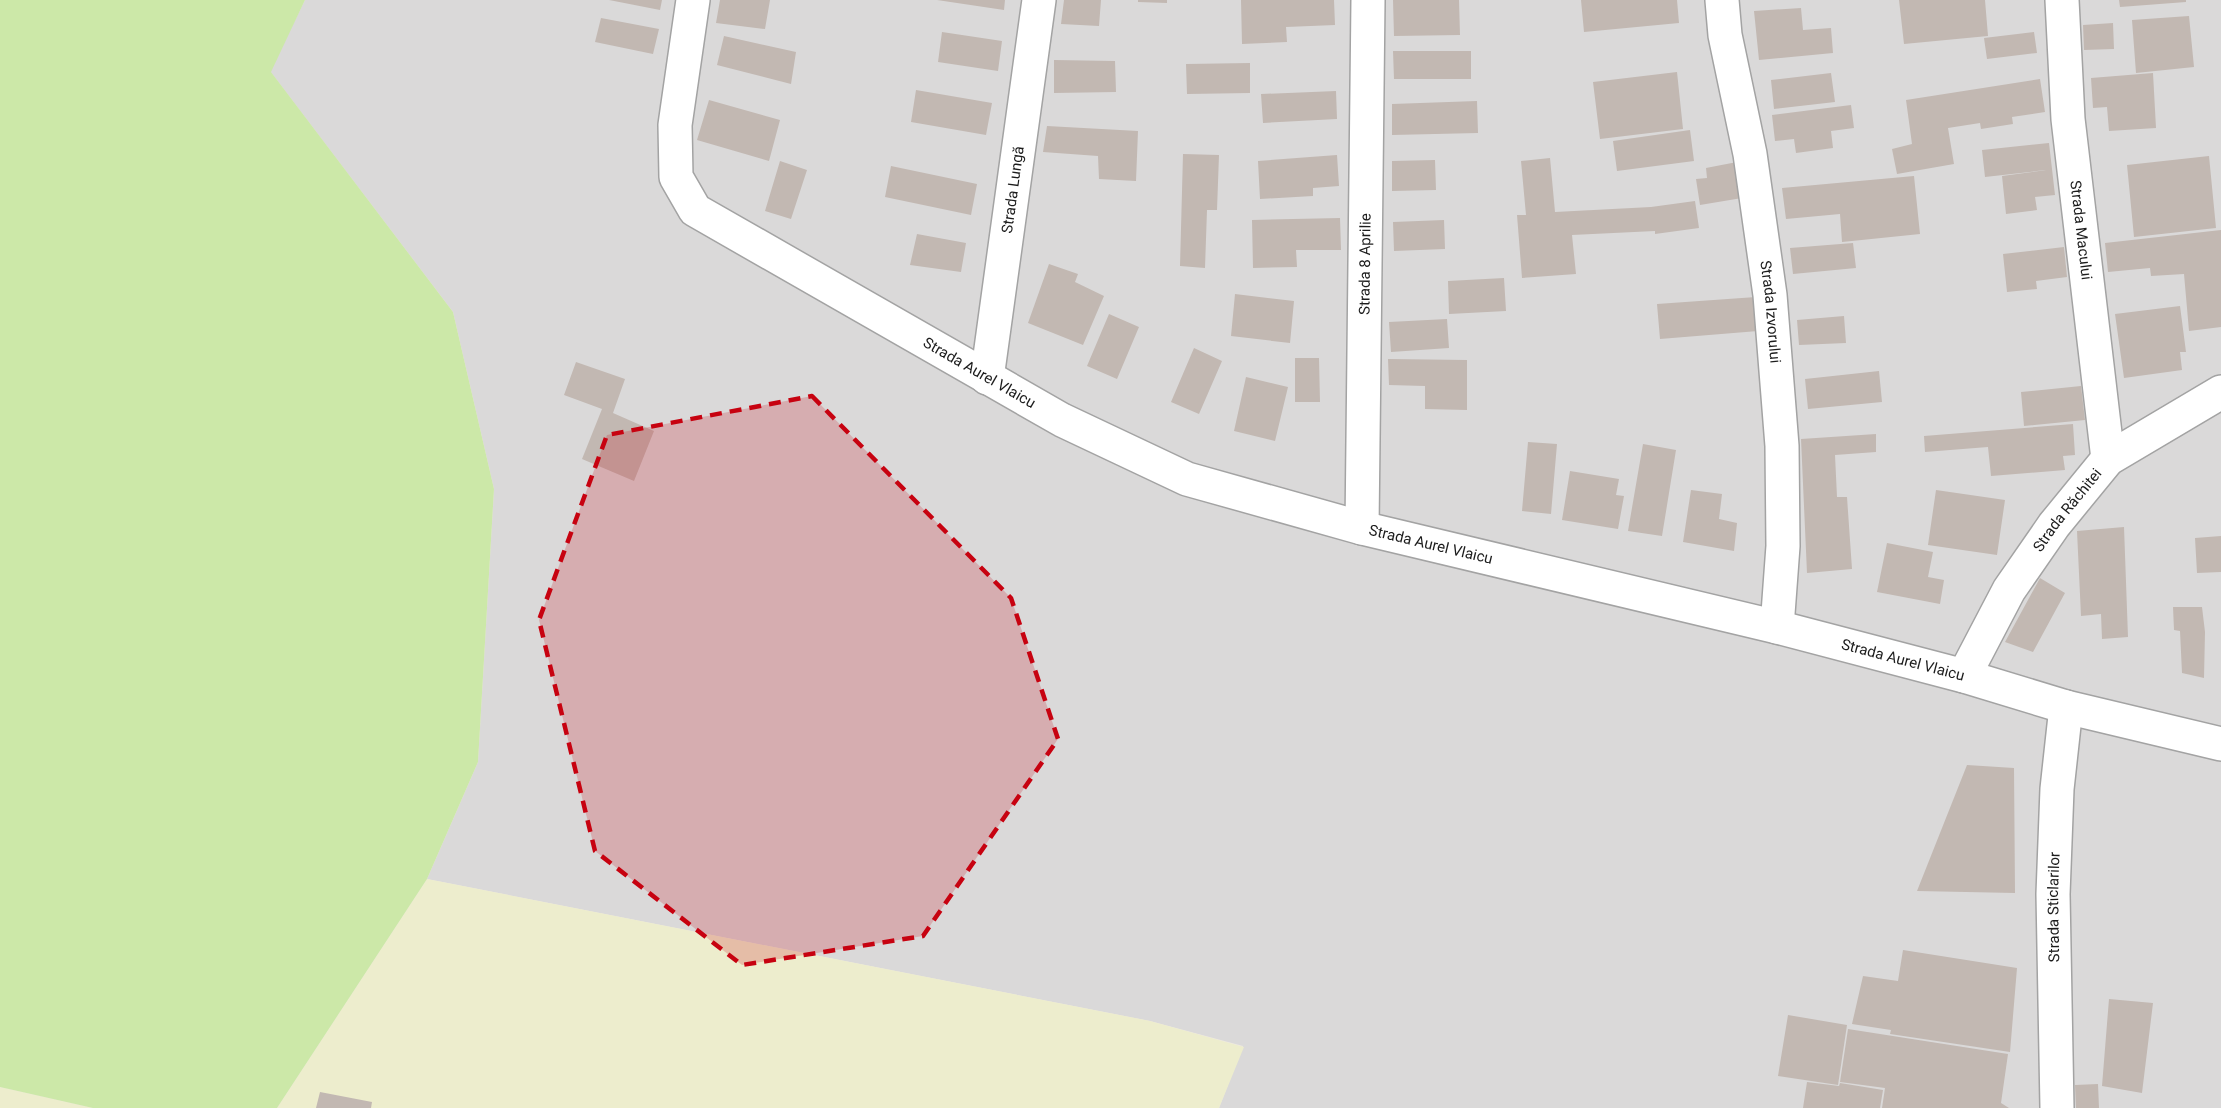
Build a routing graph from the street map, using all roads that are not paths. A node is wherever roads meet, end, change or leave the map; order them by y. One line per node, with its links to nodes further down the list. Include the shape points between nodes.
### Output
1 (693, 0): 6 (street, Strada Aurel Vlaicu, via 675,125 676,177 695,210)
2 (1039, 0): 6 (street, Strada Lungă)
3 (1368, 0): 9 (street, Strada 8 Aprilie)
4 (1722, 0): 10 (street, Strada Izvorului, via 1770,295 1782,446 1783,546)
5 (2062, 0): 8 (street, Strada Macului, via 2068,119)
6 (987, 378): 9 (street, Strada Aurel Vlaicu, via 1062,420 1187,479)
7 (2221, 392): 8 (street, Strada Răchitei)
8 (2108, 459): 11 (street, Strada Răchitei, via 2054,525 2009,590)
9 (1362, 528): 10 (street, Strada Aurel Vlaicu)
10 (1777, 627): 11 (street, Strada Aurel Vlaicu)
11 (1964, 676): 12 (street, Strada Aurel Vlaicu)
12 (2066, 707): 13 (street, Strada Aurel Vlaicu); 14 (street, Strada Sticlarilor, via 2056,789 2053,894)
13 (2221, 744)
14 (2057, 1108)

